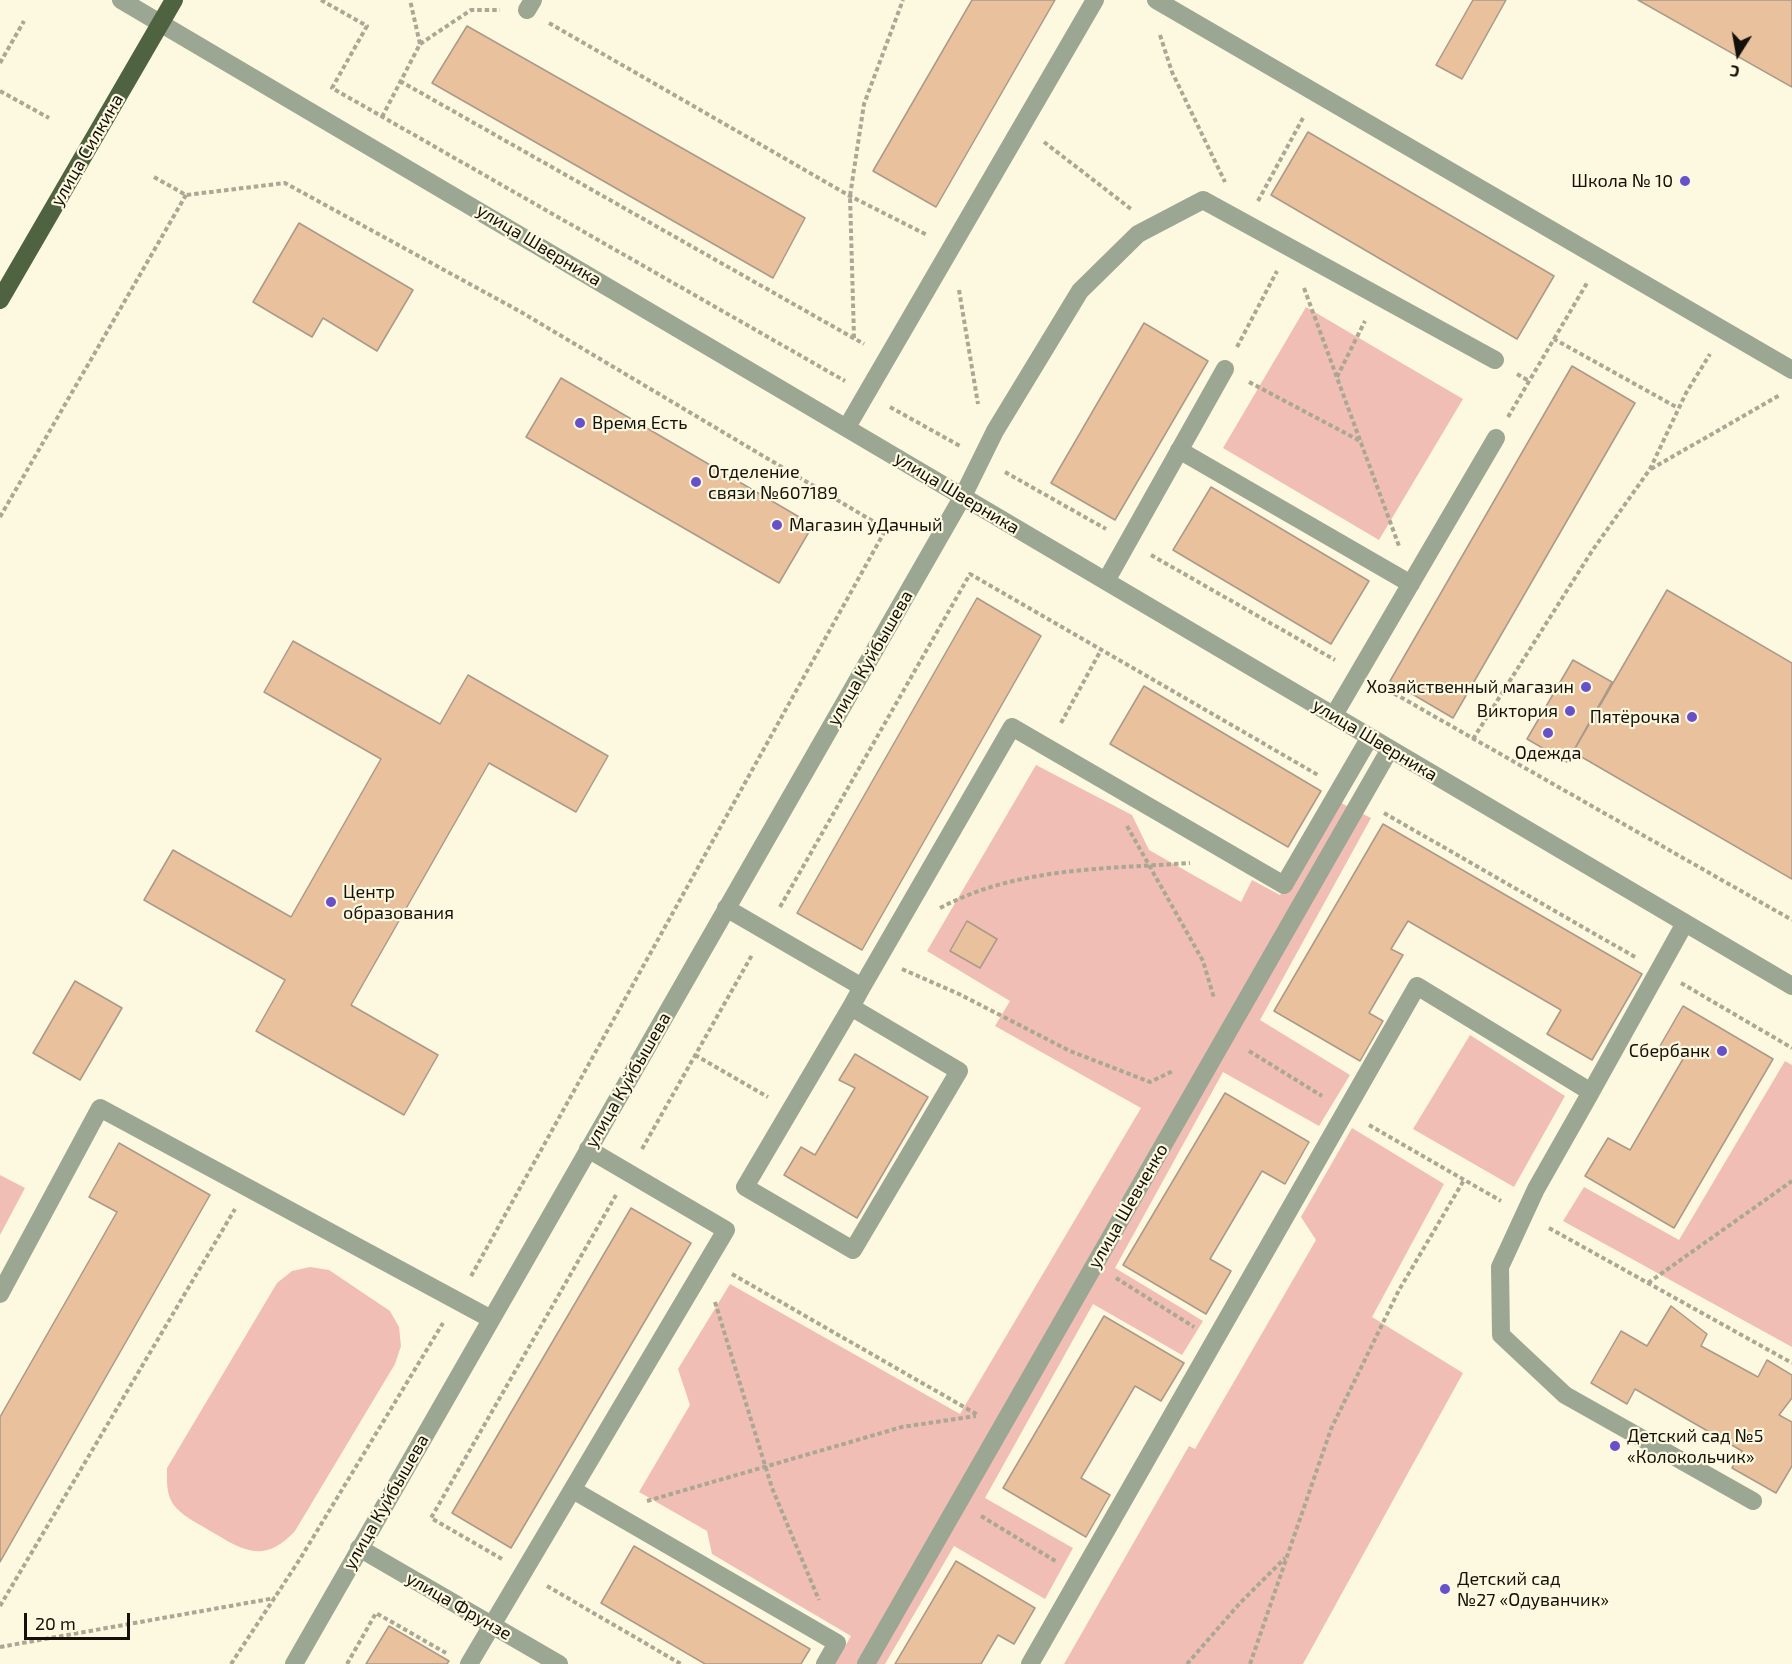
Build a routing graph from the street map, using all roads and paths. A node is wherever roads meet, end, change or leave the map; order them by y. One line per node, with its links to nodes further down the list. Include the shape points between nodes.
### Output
1 (121, 0): 10 (street, улица Шверника)
2 (174, 0): 10 (main road, улица Силкина)
3 (321, 0): 17 (path, via 367,26 332,88)
4 (410, 0): 12 (path)
5 (903, 0): 22 (path, via 864,104)
6 (1095, 0): 19 (street)
7 (1156, 0): 16 (street)
8 (530, 5): 12 (path, via 471,10); 22 (path)
9 (24, 21): 13 (path)
10 (161, 23): 29 (main road, улица Силкина); 43 (street, улица Шверника)
11 (1159, 31): 23 (path, via 1172,72 1221,170)
12 (420, 44): 14 (path)
13 (0, 63)
14 (400, 81): 17 (path); 31 (path)
15 (0, 91): 18 (path)
16 (1317, 93): 23 (path); 37 (street)
17 (381, 117): 39 (path)
18 (49, 118)
19 (1022, 125): 24 (path); 26 (street)
20 (154, 177): 21 (path)
21 (186, 195): 50 (path); 90 (path, via 285,183 521,312 886,529)
22 (850, 196): 26 (path); 31 (path)
23 (1241, 221): 24 (street, улица Куйбышева, via 1203,200); 25 (street)
24 (1153, 226): 47 (street, улица Куйбышева, via 1138,234 1080,291)
25 (1289, 247): 28 (street); 30 (path); 38 (path)
26 (951, 248): 33 (street); 47 (path)
27 (1583, 288): 32 (path)
28 (1377, 296): 34 (street); 38 (path)
29 (0, 300)
30 (1244, 334)
31 (854, 339): 33 (path)
32 (1554, 339): 42 (path); 44 (path)
33 (888, 358): 39 (street)
34 (1495, 360)
35 (1705, 361): 42 (path)
36 (1225, 369): 46 (street)
37 (1792, 370)
38 (1337, 377): 45 (path)
39 (867, 393): 43 (street); 47 (path)
40 (1271, 393): 45 (path)
41 (1783, 394): 48 (path)
42 (1679, 408): 48 (path)
43 (847, 427): 49 (street, улица Шверника)
44 (1496, 438): 55 (street)
45 (1362, 442): 51 (path)
46 (1179, 450): 52 (street); 55 (street)
47 (984, 454): 49 (street, улица Куйбышева); 52 (path)
48 (1650, 469): 60 (path, via 1592,551)
49 (963, 496): 54 (street, улица Шверника); 66 (street, улица Куйбышева)
50 (0, 517)
51 (1392, 523)
52 (1128, 542): 54 (street); 57 (path)
53 (970, 574): 69 (path)
54 (1106, 581): 58 (street, улица Шверника)
55 (1411, 584): 57 (street)
56 (1101, 650): 61 (path)
57 (1359, 673): 58 (street); 60 (path)
58 (1334, 715): 59 (street, улица Шверника)
59 (1370, 736): 62 (street, улица Шверника); 63 (street, via 1284,885)
60 (1473, 739): 67 (path)
61 (1048, 748): 63 (street); 70 (street, via 1012,728)
62 (1390, 749): 68 (street, улица Шверника); 75 (street, улица Шевченко)
63 (1104, 780): 65 (path)
64 (1195, 863): 65 (path)
65 (1148, 866): 70 (path, via 1038,874 970,892); 75 (path, via 1203,961)
66 (726, 908): 69 (street); 80 (street, улица Куйбышева)
67 (1792, 920)
68 (1685, 923): 72 (street, улица Шверника); 77 (street)
69 (766, 932): 73 (street); 76 (path)
70 (893, 933): 71 (street)
71 (878, 959): 73 (street); 75 (path, via 959,994 1070,1051 1150,1082)
72 (1792, 986)
73 (862, 987): 74 (street)
74 (851, 1007): 78 (street); 78 (street, via 959,1071 853,1250 745,1187)
75 (1222, 1043): 79 (path); 87 (street, улица Шевченко)
76 (695, 1055): 78 (path); 81 (path)
77 (1591, 1092): 79 (street, via 1417,986); 85 (street)
78 (790, 1110)
79 (1345, 1111): 82 (path); 92 (street)
80 (588, 1149): 81 (street); 91 (street, улица Куйбышева)
81 (628, 1172): 86 (street, via 726,1230); 103 (path, via 431,1518)
82 (1464, 1180): 85 (path); 102 (path, via 1400,1290 1331,1429)
83 (1792, 1181): 88 (path)
84 (248, 1188): 89 (street, via 100,1108); 90 (street); 107 (path)
85 (1524, 1214): 88 (path); 98 (street, via 1500,1267 1501,1335 1565,1395)
86 (706, 1263): 95 (path); 96 (path); 97 (street)
87 (1095, 1265): 92 (path); 94 (street, улица Шевченко)
88 (1648, 1283): 93 (path)
89 (0, 1294)
90 (457, 1301): 91 (street); 105 (path)
91 (491, 1319): 101 (street, улица Куйбышева)
92 (1215, 1340): 104 (street)
93 (1792, 1363)
94 (1014, 1405): 95 (path); 99 (street, улица Шевченко)
95 (979, 1415): 96 (path, via 902,1427)
96 (765, 1466): 100 (path, via 644,1502); 106 (path)
97 (573, 1490): 100 (street); 103 (street)
98 (1753, 1501)
99 (959, 1503): 104 (path); 117 (street, улица Шевченко)
100 (621, 1518): 116 (street, via 837,1643)
101 (359, 1548): 108 (street, улица Фрунзе); 112 (street, улица Куйбышева)
102 (1285, 1557): 119 (path); 120 (path)
103 (524, 1572): 108 (street); 115 (path)
104 (1081, 1577): 118 (street)
105 (275, 1598): 109 (path); 111 (path)
106 (820, 1602)
107 (0, 1606)
108 (493, 1626): 110 (street); 114 (street, улица Фрунзе)
109 (0, 1647)
110 (462, 1661): 113 (path, via 376,1613)
111 (231, 1664)
112 (294, 1664)
113 (347, 1664)
114 (559, 1664)
115 (681, 1664)
116 (825, 1664)
117 (866, 1664)
118 (1030, 1664)
119 (1187, 1664)
120 (1250, 1664)

